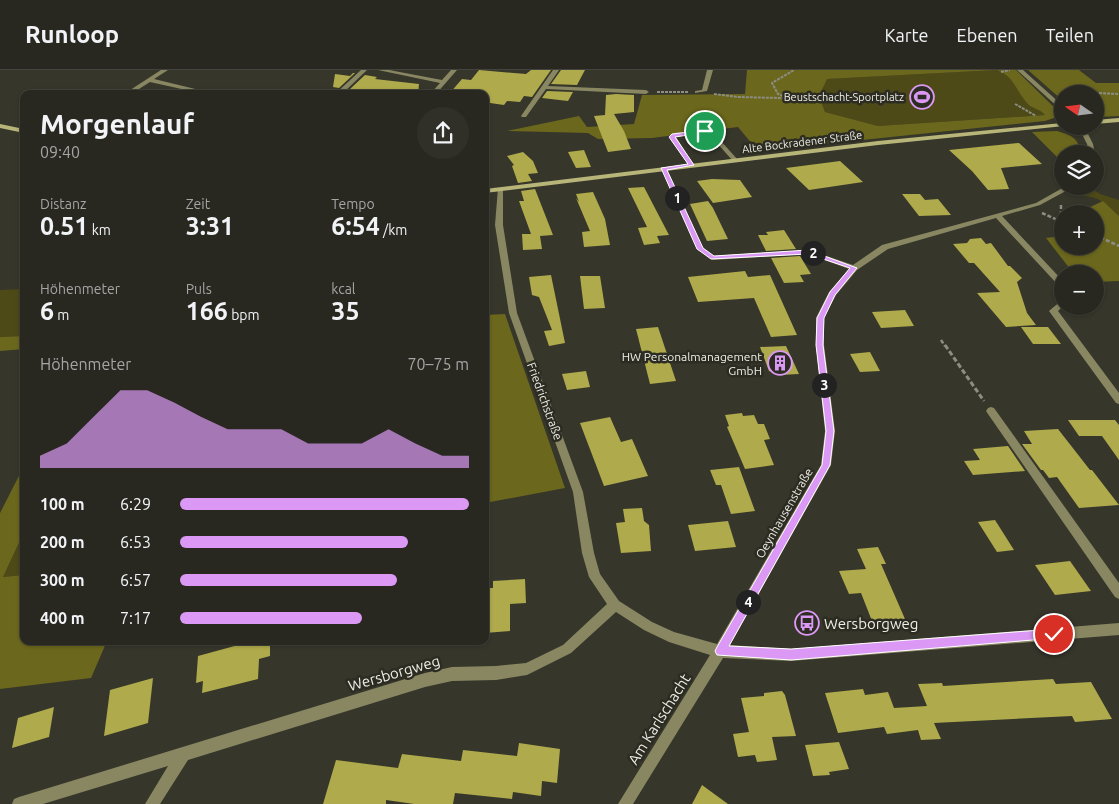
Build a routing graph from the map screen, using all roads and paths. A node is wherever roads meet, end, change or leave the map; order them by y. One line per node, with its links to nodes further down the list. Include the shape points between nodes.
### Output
1 (165, 70): 11 (street)
2 (364, 70): 16 (street)
3 (381, 70): 12 (street)
4 (454, 70): 12 (street)
5 (556, 70): 13 (street)
6 (710, 70): 18 (street)
7 (794, 70): 23 (path, via 772,83 778,94)
8 (1011, 70): 10 (path)
9 (1020, 70): 25 (street)
10 (1001, 72)
11 (149, 80): 14 (street); 15 (street)
12 (444, 82): 17 (street)
13 (543, 87): 19 (street); 26 (street)
14 (133, 90)
15 (195, 90)
16 (342, 90)
17 (437, 90)
18 (704, 91): 20 (street); 23 (path, via 738,97)
19 (646, 92): 20 (path)
20 (697, 92)
21 (1104, 94): 22 (path)
22 (1119, 94)
23 (788, 98): 24 (path)
24 (820, 98)
25 (1054, 101)
26 (524, 116)
27 (1119, 120): 28 (street)
28 (1104, 121)
29 (0, 126): 31 (street)
30 (1054, 126): 32 (street, Alte Bockradener Straße)
31 (20, 130)
32 (734, 160): 33 (street, Alte Bockradener Straße); 33 (street, via 710,132 674,135 672,137)
33 (692, 165): 34 (street, Alte Bockradener Straße)
34 (664, 168): 35 (street, Alte Bockradener Straße); 41 (path, via 700,249)
35 (500, 189): 36 (street, Alte Bockradener Straße); 49 (street, Friedrichstraße, via 499,225 513,313 578,492 595,577)
36 (489, 190)
37 (1056, 195): 38 (street, Oeynhausenstraße)
38 (998, 216): 42 (street, Oeynhausenstraße, via 885,248); 43 (street)
39 (1104, 239): 40 (path)
40 (1119, 246)
41 (713, 258): 42 (street, via 808,252)
42 (854, 268): 51 (street, Oeynhausenstraße, via 832,294 820,318 830,431 826,465)
43 (1054, 276)
44 (1056, 315): 46 (street)
45 (941, 340): 47 (path)
46 (1119, 400)
47 (991, 412): 48 (street)
48 (1119, 593)
49 (615, 605): 51 (street, via 673,638); 52 (street, Wersborgweg, via 567,649 527,669 452,674 425,680)
50 (1119, 629): 51 (street, via 791,654)
51 (720, 651): 55 (street, Am Karlschacht)
52 (183, 754): 53 (street, Wersborgweg); 54 (street)
53 (19, 804)
54 (152, 804)
55 (625, 804)

